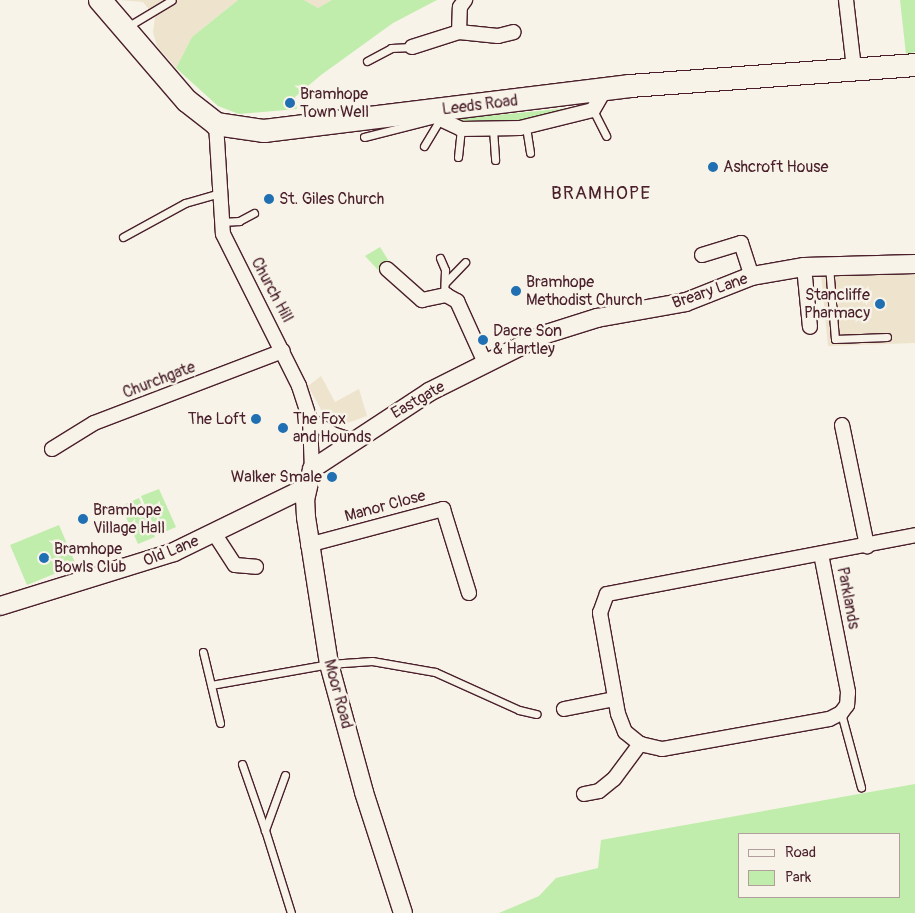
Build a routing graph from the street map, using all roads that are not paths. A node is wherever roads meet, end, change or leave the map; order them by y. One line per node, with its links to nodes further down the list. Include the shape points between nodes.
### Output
1 (100, 0): 5 (highway)
2 (172, 0): 5 (lane)
3 (465, 0): 6 (street, via 460,7)
4 (846, 0): 11 (street)
5 (125, 28): 15 (highway, via 187,101)
6 (459, 32): 7 (street, via 498,36); 8 (street)
7 (514, 32)
8 (412, 47): 9 (lane, via 391,48)
9 (367, 61)
10 (915, 65): 11 (highway, Leeds Road)
11 (854, 68): 12 (highway, Leeds Road)
12 (606, 89): 13 (street); 14 (highway, Leeds Road)
13 (593, 110): 16 (street); 19 (lane)
14 (436, 116): 15 (highway, Leeds Road, via 264,131); 17 (street); 20 (lane, via 383,135); 21 (lane)
15 (216, 124): 25 (street, Church Hill)
16 (526, 127): 18 (street); 22 (lane)
17 (461, 129): 18 (street); 23 (lane)
18 (493, 130): 24 (lane)
19 (606, 136)
20 (364, 137)
21 (424, 146)
22 (530, 152)
23 (458, 157)
24 (495, 160)
25 (219, 192): 27 (street, Church Hill); 28 (lane, via 185,203)
26 (254, 213): 27 (lane, via 239,221)
27 (222, 222): 40 (street, Church Hill, via 223,234)
28 (122, 237)
29 (702, 255): 36 (street, via 741,244)
30 (440, 258): 37 (lane)
31 (465, 262): 37 (lane)
32 (915, 264): 33 (street, Breary Lane)
33 (828, 266): 34 (street, Breary Lane); 39 (lane, via 835,339)
34 (804, 268): 36 (street, Breary Lane); 38 (street)
35 (388, 269): 37 (street, via 422,300)
36 (752, 276): 41 (street, Breary Lane, via 686,302 597,318 543,335)
37 (444, 290): 41 (street, via 457,301)
38 (810, 327)
39 (887, 337)
40 (283, 351): 42 (street, Church Hill); 45 (street, Churchgate, via 94,423)
41 (486, 365): 44 (street, Eastgate, via 429,392)
42 (310, 420): 44 (street, via 332,434); 46 (street, Church Hill)
43 (842, 425): 51 (street)
44 (353, 441): 46 (street, Eastgate)
45 (52, 449)
46 (312, 470): 47 (street, Moor Road)
47 (307, 487): 48 (street, Old Lane); 50 (street, Moor Road)
48 (214, 533): 53 (street, via 235,565); 55 (street, Old Lane, via 157,558)
49 (915, 535): 51 (street)
50 (308, 545): 54 (street, Manor Close, via 443,509); 57 (street, Moor Road)
51 (866, 546): 52 (street)
52 (821, 554): 59 (street, Parklands, via 607,594 600,613); 61 (street, Parklands, via 848,692 847,705)
53 (256, 567)
54 (469, 593)
55 (0, 606)
56 (203, 652): 58 (lane)
57 (329, 664): 58 (lane); 62 (lane, via 369,661 424,669); 71 (street, Moor Road, via 364,792)
58 (211, 685): 63 (lane)
59 (615, 699): 60 (street); 64 (street, Parklands, via 625,732)
60 (564, 710)
61 (841, 713): 64 (street, via 829,719 662,749); 67 (lane)
62 (537, 714)
63 (220, 723)
64 (640, 744): 68 (street, via 614,779 599,790)
65 (242, 764): 69 (lane)
66 (285, 776): 69 (lane)
67 (861, 786)
68 (584, 794)
69 (266, 830): 70 (lane)
70 (291, 913)
71 (403, 913)

